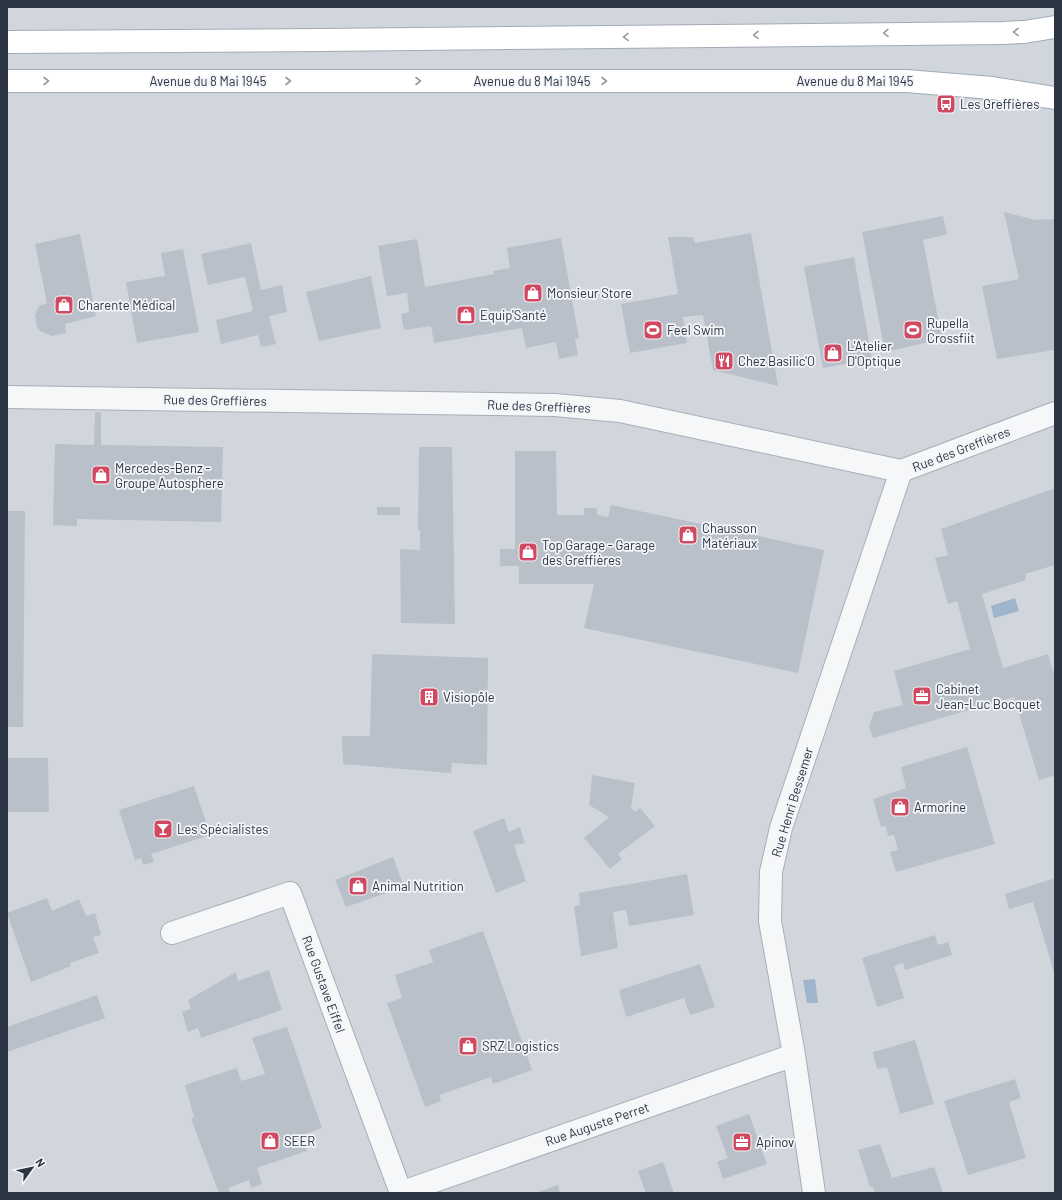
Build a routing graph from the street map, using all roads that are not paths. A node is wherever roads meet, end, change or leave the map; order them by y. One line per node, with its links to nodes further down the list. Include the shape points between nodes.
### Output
1 (1055, 27): 2 (main road, one-way to 2, via 1002,33)
2 (7, 42)
3 (7, 81): 4 (main road, Avenue du 8 Mai 1945, one-way to 4, via 906,81 992,88)
4 (1055, 98)
5 (7, 397): 7 (street, Rue des Greffières, via 555,405 620,411)
6 (1055, 413): 7 (street, Rue des Greffières)
7 (901, 471): 9 (street, Rue Henri Bessemer, via 781,828 771,872 770,921)
8 (172, 933): 10 (street, Rue Gustave Eiffel, via 290,893)
9 (794, 1055): 10 (street, Rue Auguste Perret); 11 (street, Rue Henri Bessemer)
10 (400, 1193)
11 (814, 1193)

